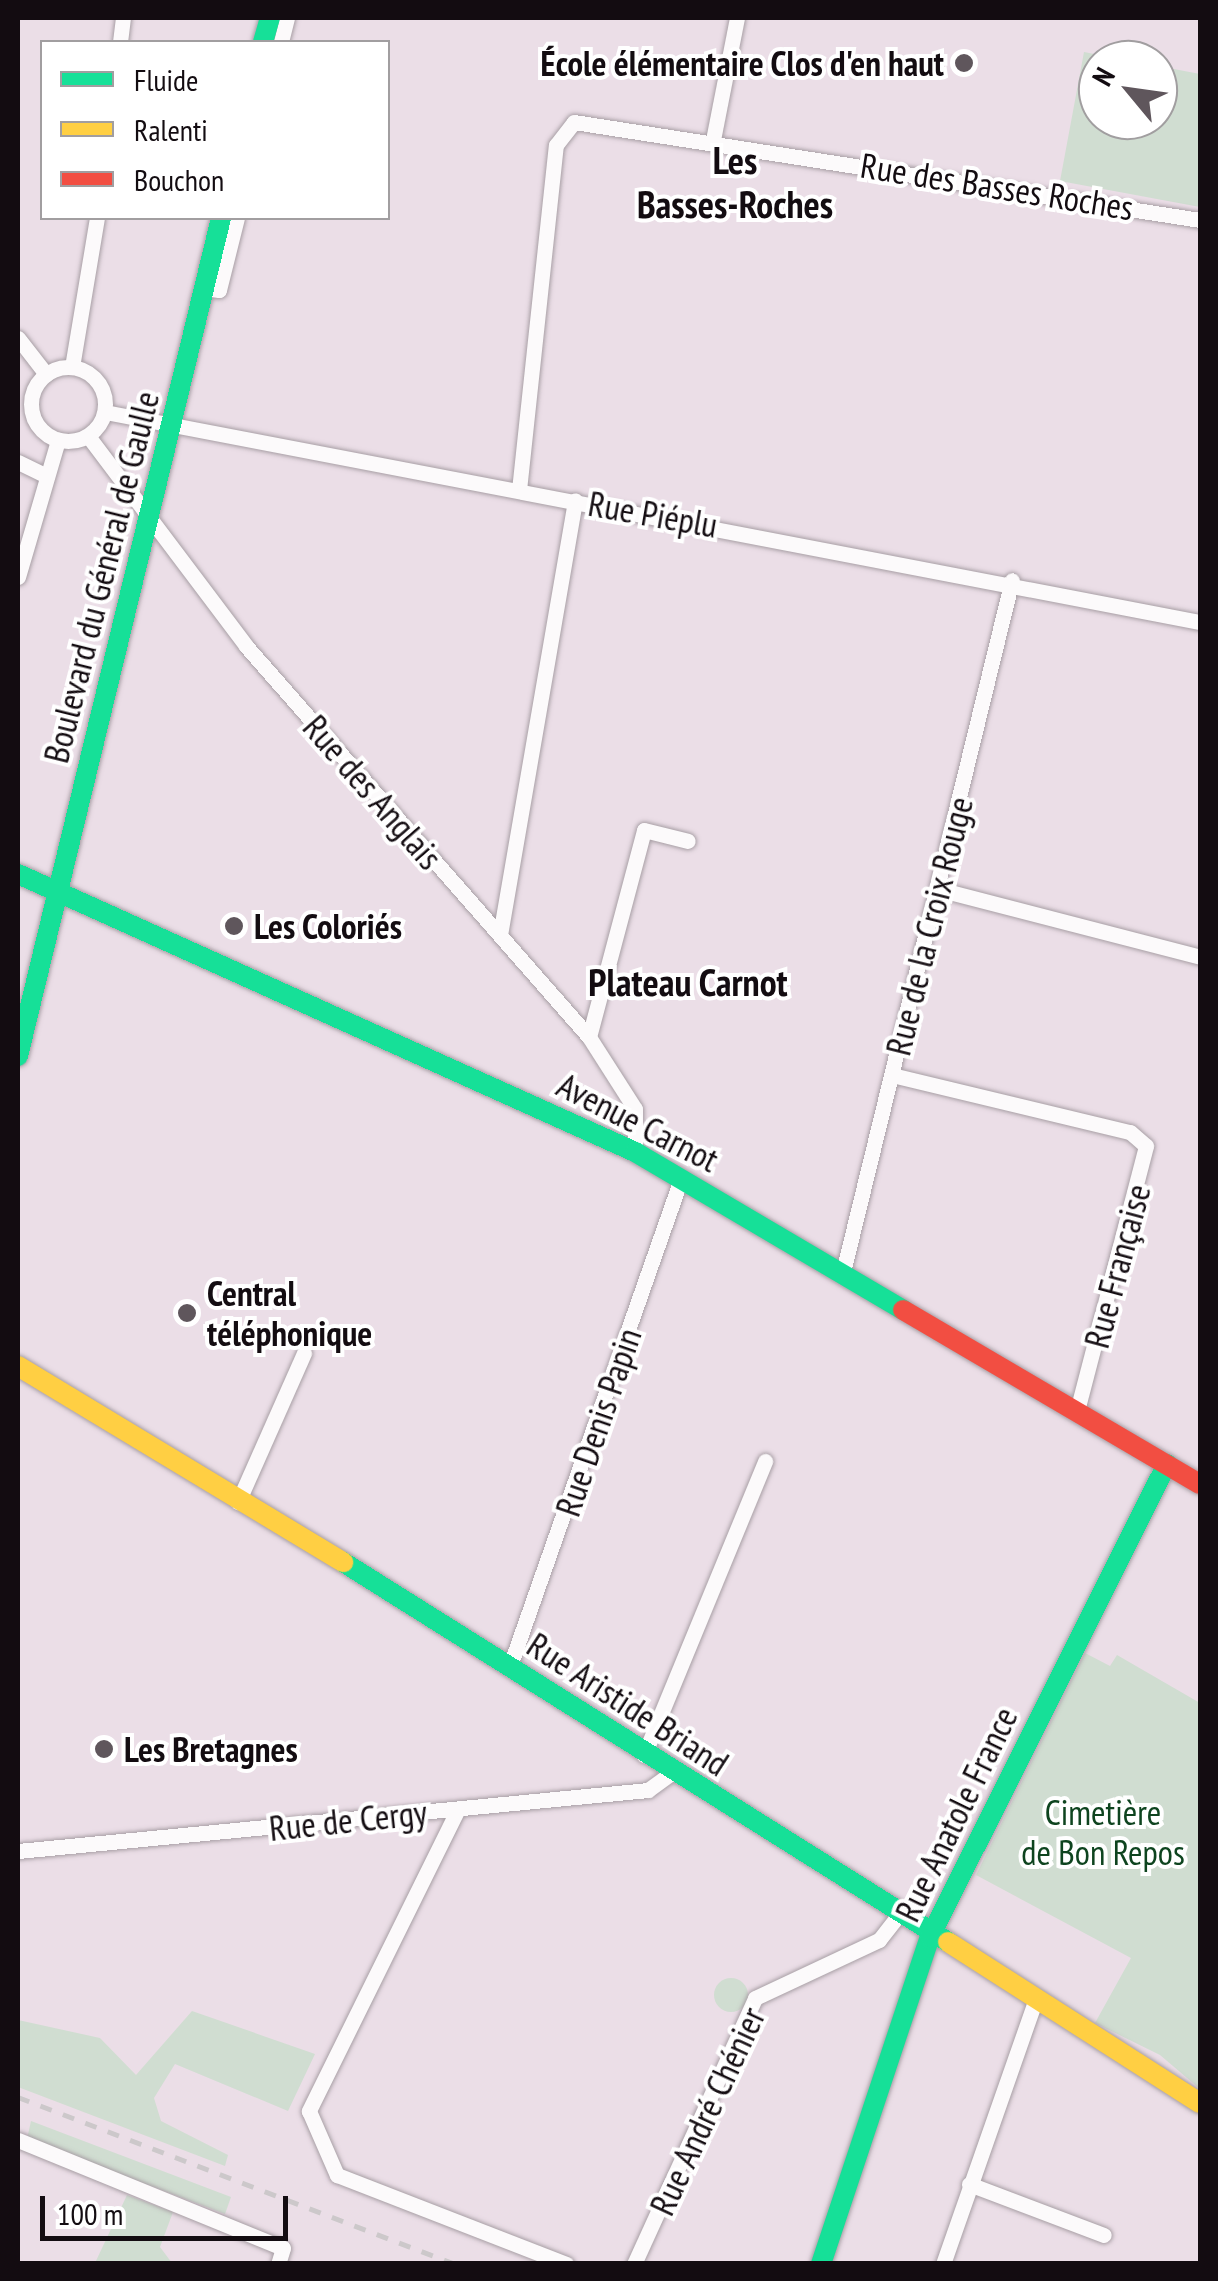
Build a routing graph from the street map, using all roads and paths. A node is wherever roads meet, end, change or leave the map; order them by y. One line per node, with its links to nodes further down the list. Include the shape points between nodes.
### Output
1 (737, 18): 2 (street)
2 (713, 140): 6 (street, Rue des Basses Roches); 17 (street, Rue des Basses Roches, via 586,120 561,131)
3 (97, 220): 9 (street)
4 (221, 220): 7 (street, Boulevard du Général de Gaulle)
5 (238, 220): 7 (street, Boulevard du Général de Gaulle, via 220,290)
6 (1200, 220)
7 (204, 288): 12 (street, Boulevard du Général de Gaulle)
8 (18, 338): 10 (street)
9 (72, 367): 10 (street); 11 (street, via 98,382)
10 (46, 374): 14 (street, via 32,394 33,417)
11 (105, 412): 12 (street, Rue Piéplu); 13 (street)
12 (172, 425): 17 (street, Rue Piéplu); 19 (street, Boulevard du Général de Gaulle)
13 (88, 436): 14 (street); 19 (street, Rue des Anglais)
14 (58, 440): 16 (street)
15 (18, 462): 16 (street)
16 (47, 476): 20 (street)
17 (518, 490): 18 (street, Rue Piéplu)
18 (575, 500): 21 (street, Rue Piéplu); 27 (street)
19 (152, 519): 26 (street, Boulevard du Général de Gaulle); 27 (street, Rue des Anglais, via 246,646)
20 (18, 576)
21 (1012, 580): 22 (street, Rue Piéplu); 25 (street, Rue de la Croix Rouge)
22 (1200, 622)
23 (688, 841): 29 (street, via 644,830)
24 (18, 874): 26 (street, Avenue Carnot)
25 (938, 889): 28 (street); 31 (street, Rue de la Croix Rouge)
26 (57, 890): 30 (street, Boulevard du Général de Gaulle); 32 (street, Avenue Carnot)
27 (500, 935): 29 (street, Rue des Anglais)
28 (1200, 957)
29 (590, 1037): 32 (street, Rue des Anglais, via 634,1109)
30 (18, 1056)
31 (892, 1075): 34 (street, Rue de la Croix Rouge); 37 (street, Rue Française, via 1130,1132 1146,1146)
32 (635, 1152): 33 (street, Avenue Carnot)
33 (681, 1179): 34 (street, Avenue Carnot); 42 (street, Rue Denis Papin)
34 (843, 1272): 37 (street, Avenue Carnot)
35 (304, 1353): 41 (street)
36 (18, 1366): 41 (street, Rue Aristide Briand)
37 (1077, 1411): 39 (street, Avenue Carnot)
38 (765, 1461): 43 (street)
39 (1166, 1464): 40 (street, Avenue Carnot); 48 (street, Rue Anatole France)
40 (1200, 1484)
41 (238, 1502): 42 (street, Rue Aristide Briand)
42 (511, 1664): 43 (street, Rue Aristide Briand)
43 (644, 1756): 44 (street, Rue Aristide Briand)
44 (672, 1772): 45 (street, Rue de Cergy, via 648,1790); 47 (street, Rue Aristide Briand)
45 (458, 1808): 46 (street, Rue de Cergy); 55 (street, via 310,2111 338,2175)
46 (18, 1852)
47 (898, 1916): 48 (street, Rue Aristide Briand); 56 (street, Rue André Chénier, via 879,1940 755,1998)
48 (930, 1936): 49 (street, Rue Aristide Briand); 57 (street, Rue Anatole France)
49 (1035, 2002): 50 (street, Rue Aristide Briand); 52 (street)
50 (1200, 2103)
51 (18, 2140): 54 (street)
52 (969, 2184): 53 (street); 58 (street)
53 (1104, 2235)
54 (280, 2256)
55 (566, 2264)
56 (634, 2264)
57 (821, 2264)
58 (944, 2264)

